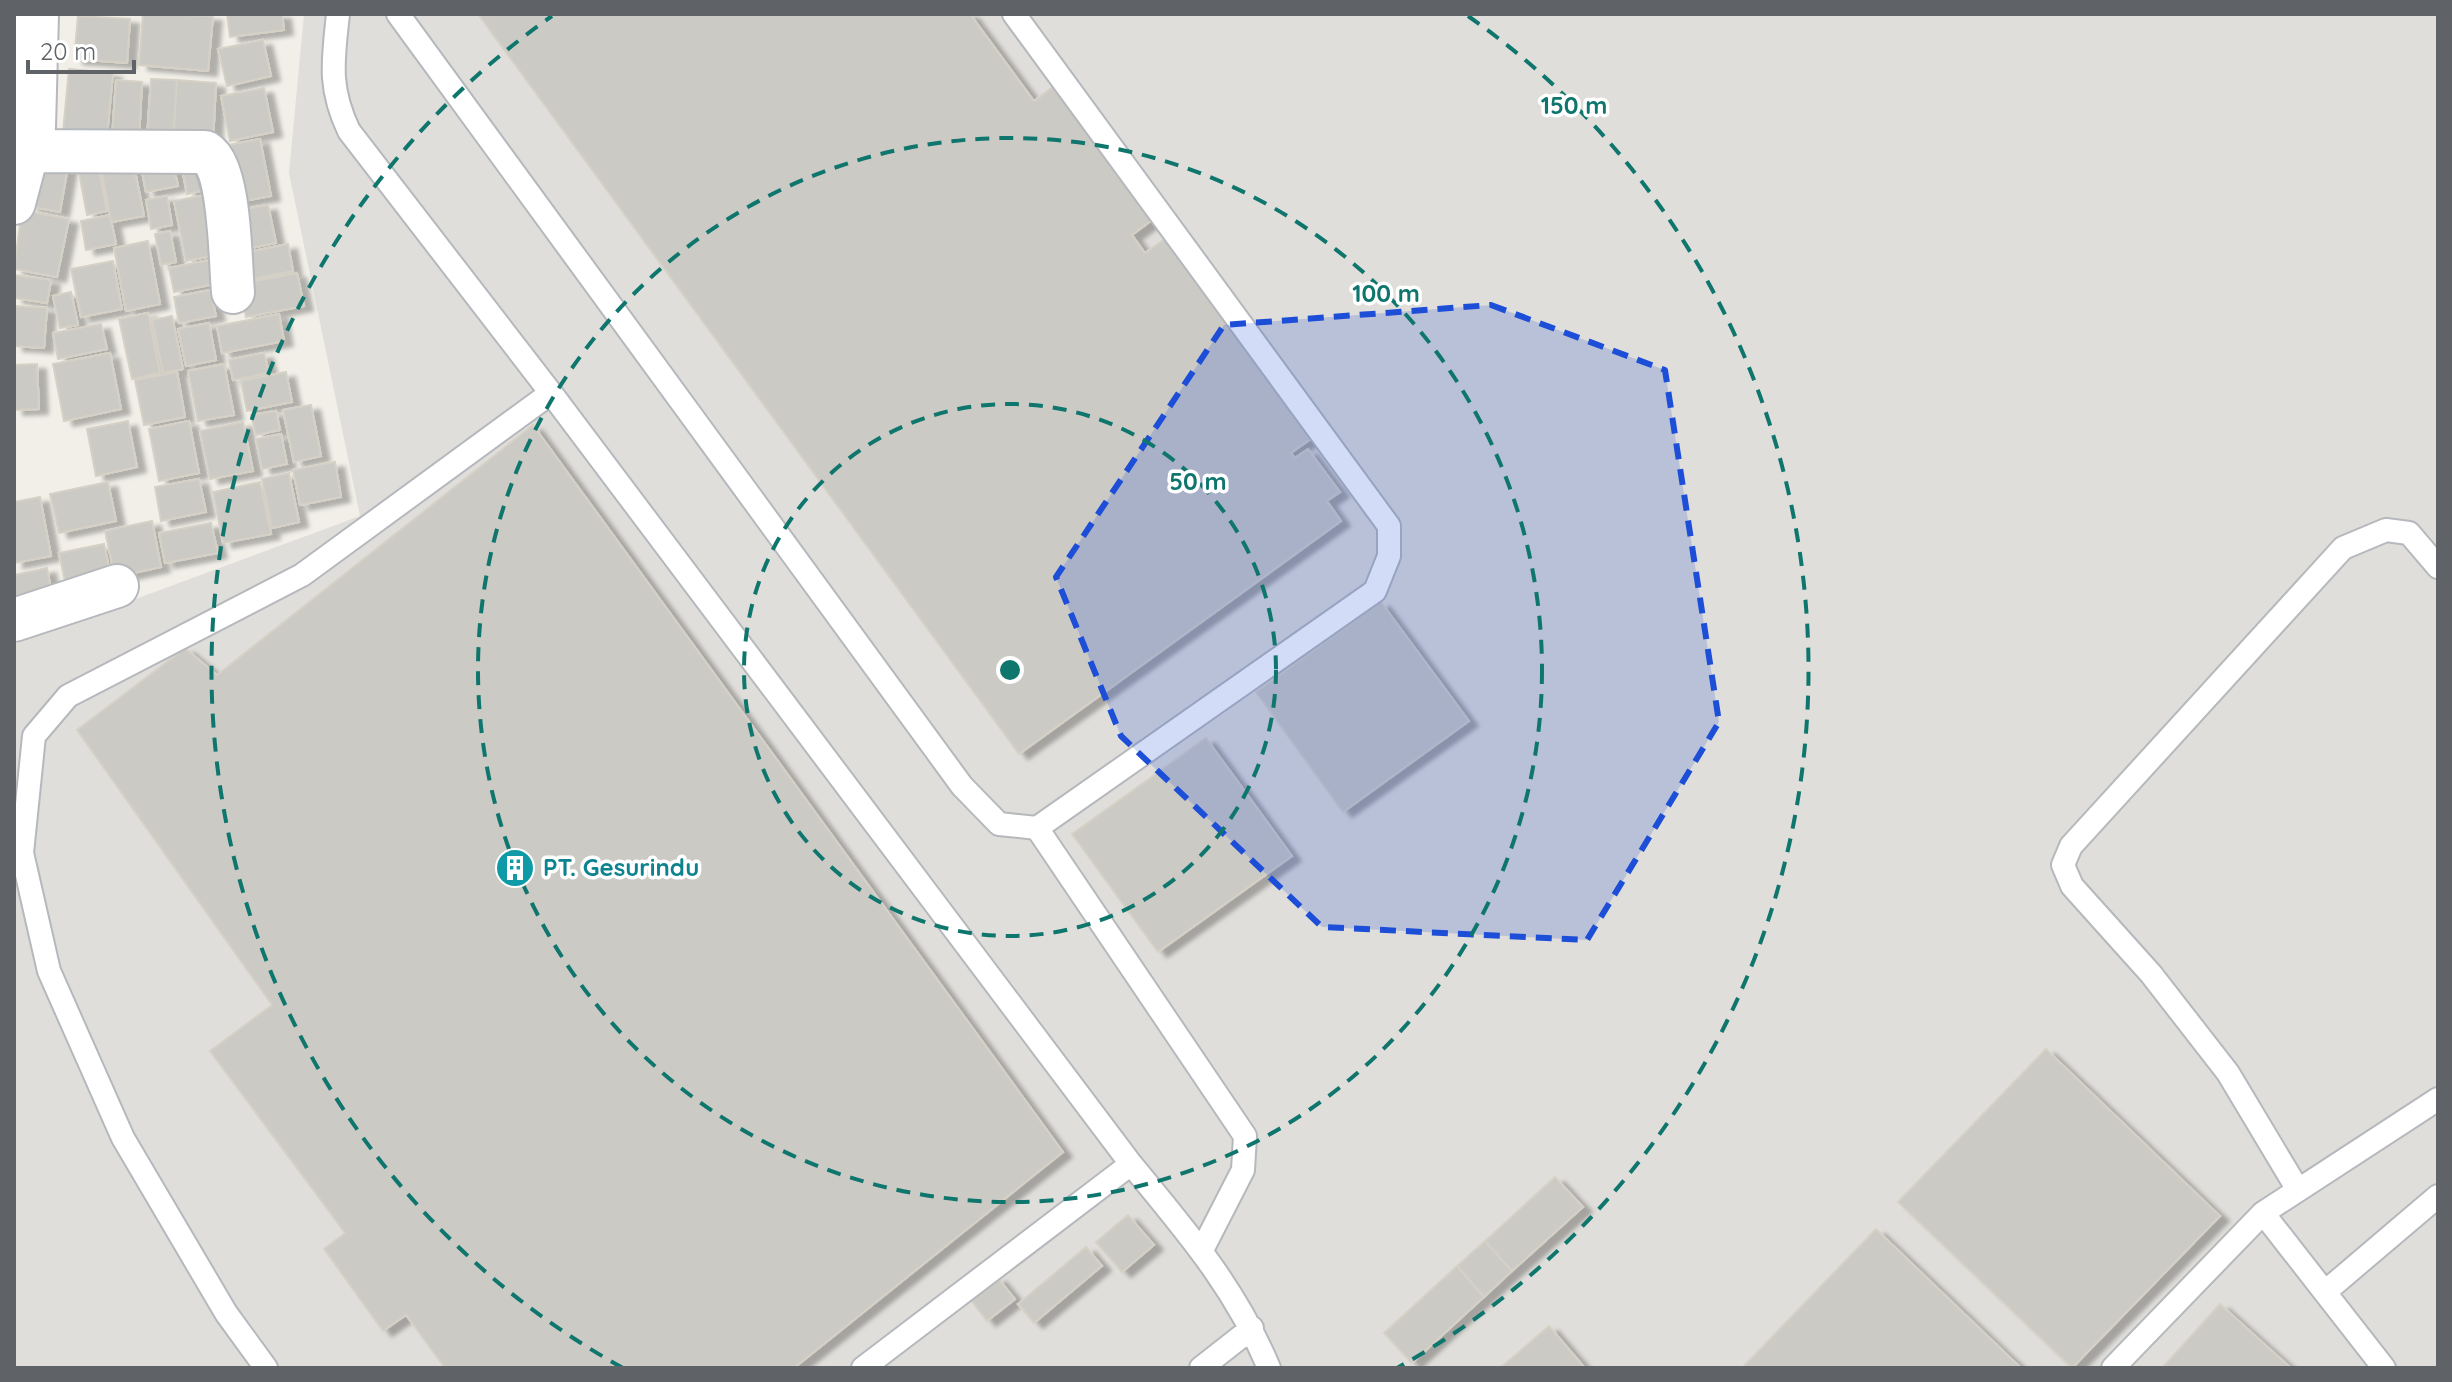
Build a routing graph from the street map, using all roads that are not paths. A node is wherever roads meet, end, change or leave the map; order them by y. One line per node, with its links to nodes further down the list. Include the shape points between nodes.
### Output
1 (37, 14): 5 (street)
2 (338, 14): 8 (lane, via 332,62 336,103 349,131)
3 (398, 14): 12 (lane, via 962,786 999,824)
4 (1014, 14): 12 (lane, via 1389,526 1389,556 1375,591)
5 (25, 132): 6 (street); 7 (street, via 214,157 222,176)
6 (14, 203)
7 (233, 292)
8 (551, 393): 14 (lane); 21 (lane, via 302,575 68,696 34,736 22,853 49,971 123,1138 226,1313)
9 (2438, 567): 15 (lane, via 2409,533 2386,530 2343,548 2071,846 2063,865 2072,886 2151,974 2228,1073)
10 (117, 586): 11 (street)
11 (14, 620)
12 (1037, 828): 18 (lane, via 1245,1136 1243,1170)
13 (2438, 1099): 15 (lane)
14 (1131, 1164): 18 (lane); 22 (lane)
15 (2298, 1190): 17 (lane)
16 (2438, 1196): 19 (lane)
17 (2263, 1213): 19 (lane); 25 (lane)
18 (1202, 1250): 20 (lane)
19 (2325, 1292): 26 (lane)
20 (1252, 1328): 23 (lane); 24 (lane)
21 (266, 1368)
22 (863, 1368)
23 (1201, 1368)
24 (1269, 1368)
25 (2113, 1368)
26 (2384, 1368)

